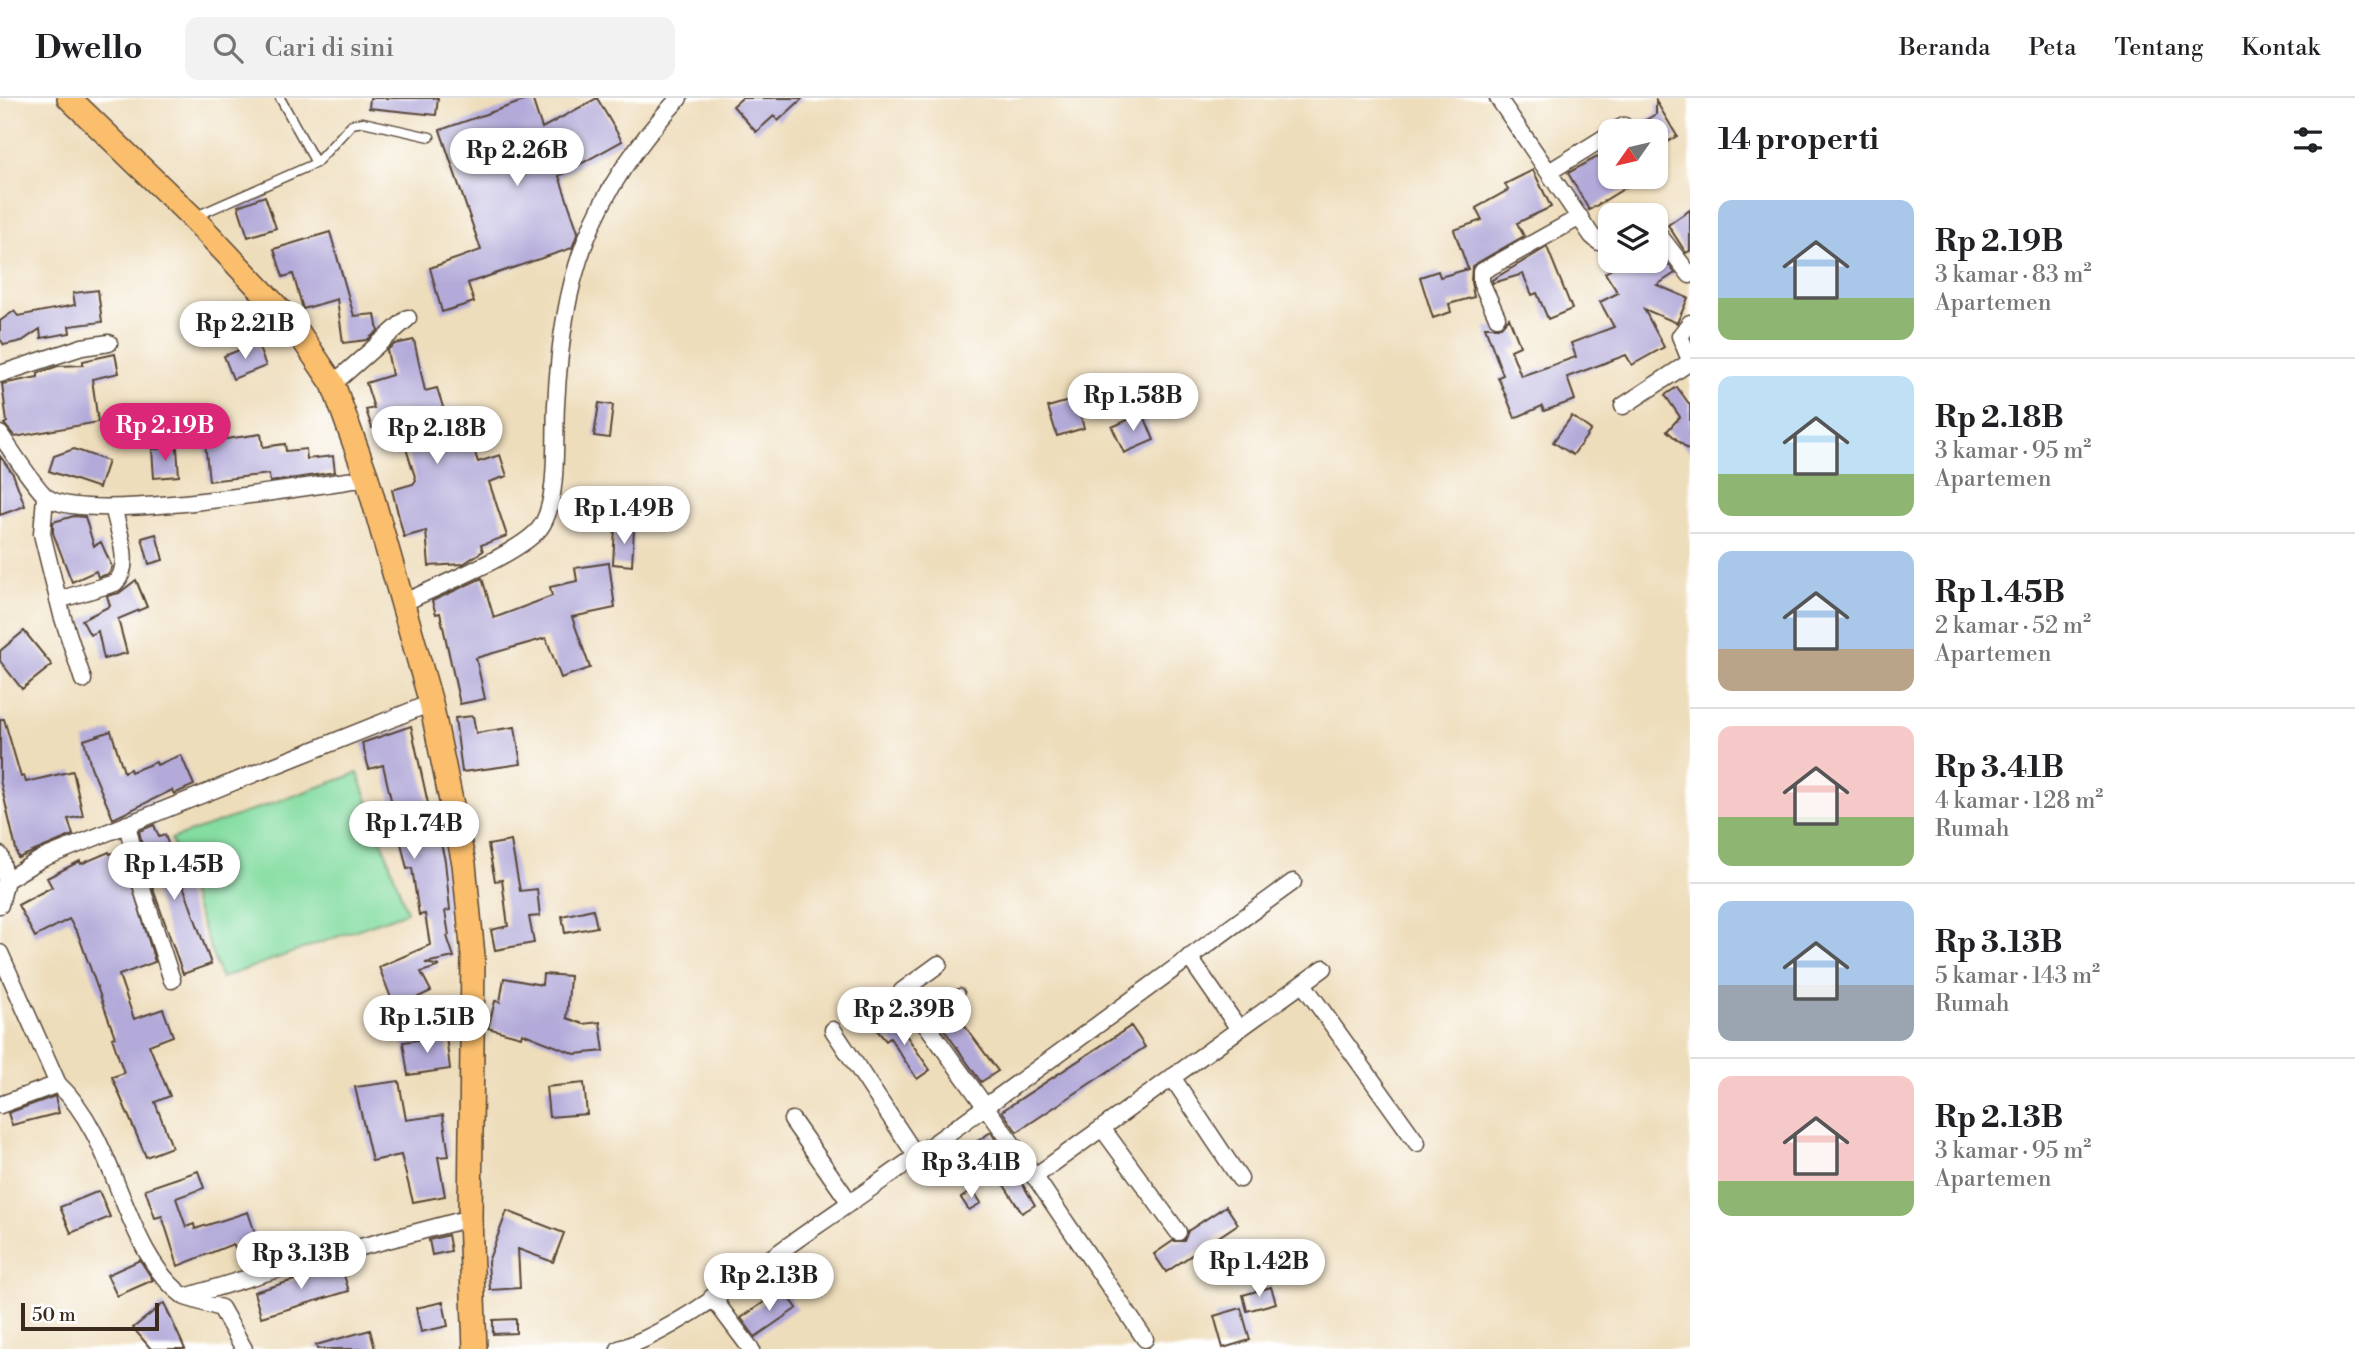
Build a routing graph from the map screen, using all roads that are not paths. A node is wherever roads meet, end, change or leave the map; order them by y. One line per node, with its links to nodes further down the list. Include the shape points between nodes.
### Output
1 (69, 98): 9 (main road)
2 (280, 98): 7 (lane)
3 (1498, 98): 8 (street)
4 (671, 101): 27 (street, via 602,198 583,243 558,356 551,501 542,526 522,544)
5 (430, 137): 7 (lane, via 363,122 352,124)
6 (1598, 142): 8 (street)
7 (316, 163): 9 (lane)
8 (1549, 172): 10 (street)
9 (193, 218): 20 (main road, via 292,323)
10 (1580, 218): 11 (street); 14 (street, via 1482,272 1481,282)
11 (1598, 241)
12 (1668, 247): 13 (street)
13 (1690, 275)
14 (1497, 317)
15 (408, 318): 20 (street)
16 (1690, 323): 18 (street, via 1681,336)
17 (109, 343): 19 (street, via 82,347)
18 (1690, 361): 21 (street)
19 (0, 374)
20 (333, 384): 23 (main road)
21 (1623, 406)
22 (0, 434): 24 (street)
23 (368, 478): 25 (street); 27 (main road)
24 (46, 498): 25 (street); 26 (street, via 42,534)
25 (114, 510): 26 (street, via 125,567 122,577)
26 (58, 600): 28 (street)
27 (405, 602): 29 (main road)
28 (83, 680)
29 (431, 703): 30 (street); 56 (main road, via 464,864 473,956)
30 (127, 824): 32 (street, via 41,859); 39 (street, via 143,892)
31 (0, 855): 32 (street)
32 (6, 880): 34 (street)
33 (1293, 882): 36 (street)
34 (0, 905)
35 (0, 953): 46 (street)
36 (1189, 957): 43 (street); 48 (street)
37 (939, 964): 42 (street, via 902,991)
38 (1324, 968): 40 (street)
39 (172, 979)
40 (1303, 984): 43 (street); 51 (street)
41 (960, 993): 42 (lane)
42 (922, 1020): 48 (street)
43 (1239, 1029): 45 (street)
44 (833, 1030): 52 (street)
45 (1172, 1077): 50 (street); 54 (street)
46 (58, 1084): 47 (street); 58 (street, via 95,1132 145,1245 170,1286)
47 (0, 1105)
48 (985, 1107): 52 (street); 53 (street)
49 (792, 1119): 55 (street)
50 (1102, 1128): 53 (street); 57 (street)
51 (1417, 1143)
52 (917, 1157): 55 (street)
53 (1034, 1177): 60 (street)
54 (1240, 1179)
55 (850, 1203): 59 (street)
56 (470, 1218): 58 (street); 63 (main road)
57 (1178, 1232)
58 (186, 1297): 62 (street, via 221,1308)
59 (712, 1297): 61 (street); 65 (street)
60 (1144, 1339)
61 (637, 1346): 64 (street)
62 (244, 1349)
63 (475, 1349)
64 (619, 1349)
65 (751, 1349)

